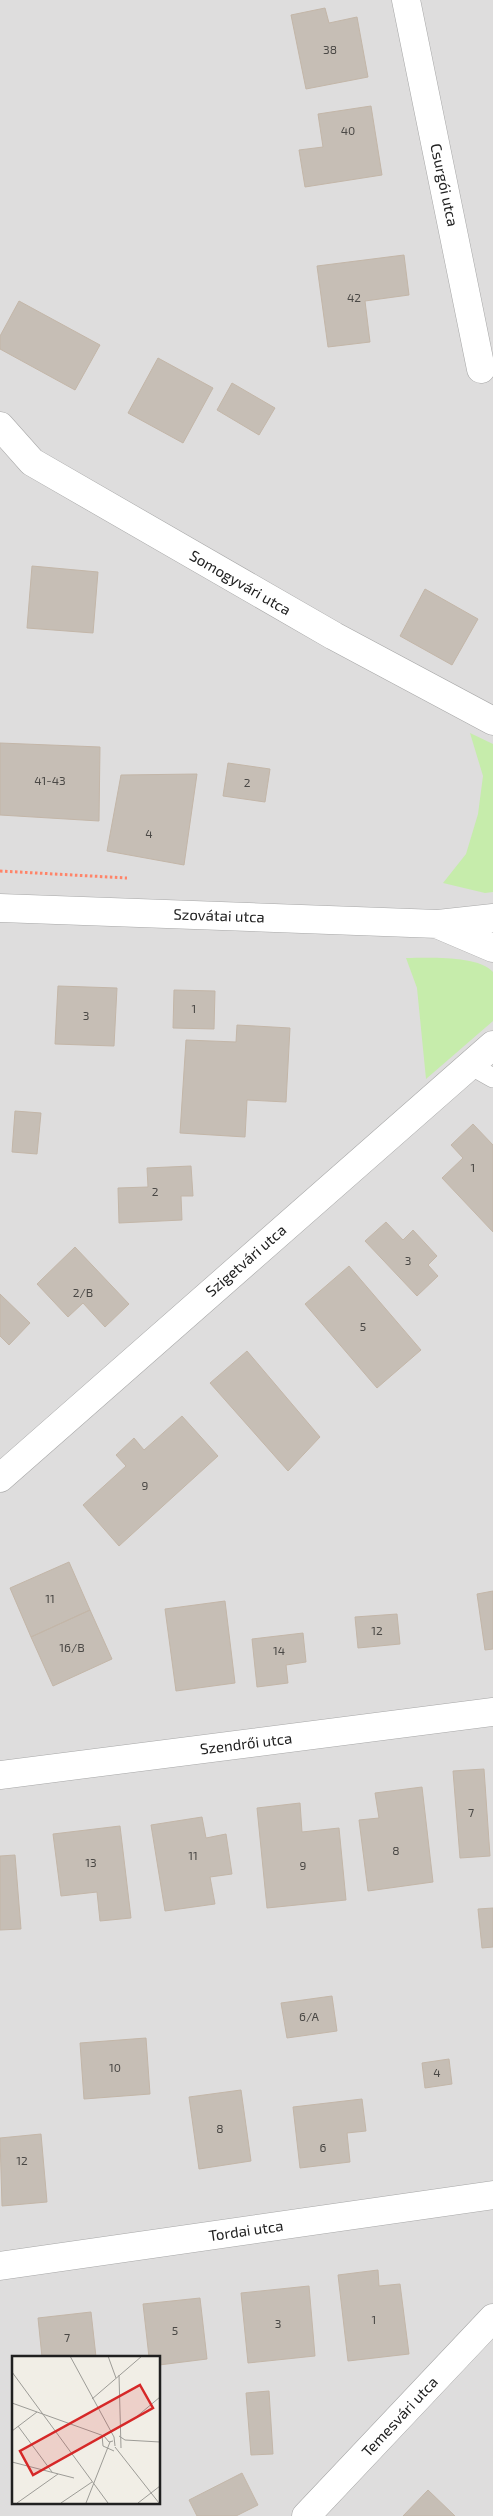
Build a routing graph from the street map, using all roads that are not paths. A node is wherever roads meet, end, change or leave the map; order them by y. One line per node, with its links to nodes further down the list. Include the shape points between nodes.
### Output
1 (406, 0): 2 (street, Csurgói utca)
2 (481, 369)
3 (0, 426): 4 (street, Somogyvári utca, via 32,462 334,636)
4 (493, 721)
5 (0, 908): 7 (street, Szovátai utca)
6 (493, 918): 7 (street)
7 (438, 924): 8 (street)
8 (493, 948)
9 (493, 1045): 10 (street, Szigetvári utca)
10 (470, 1065): 11 (lane); 12 (street, Szigetvári utca)
11 (493, 1078)
12 (0, 1478)
13 (493, 1712): 14 (street, Szendrői utca)
14 (0, 1775)
15 (493, 2195): 16 (street, Tordai utca)
16 (0, 2266)
17 (493, 2318): 18 (street, Temesvári utca)
18 (306, 2516)

